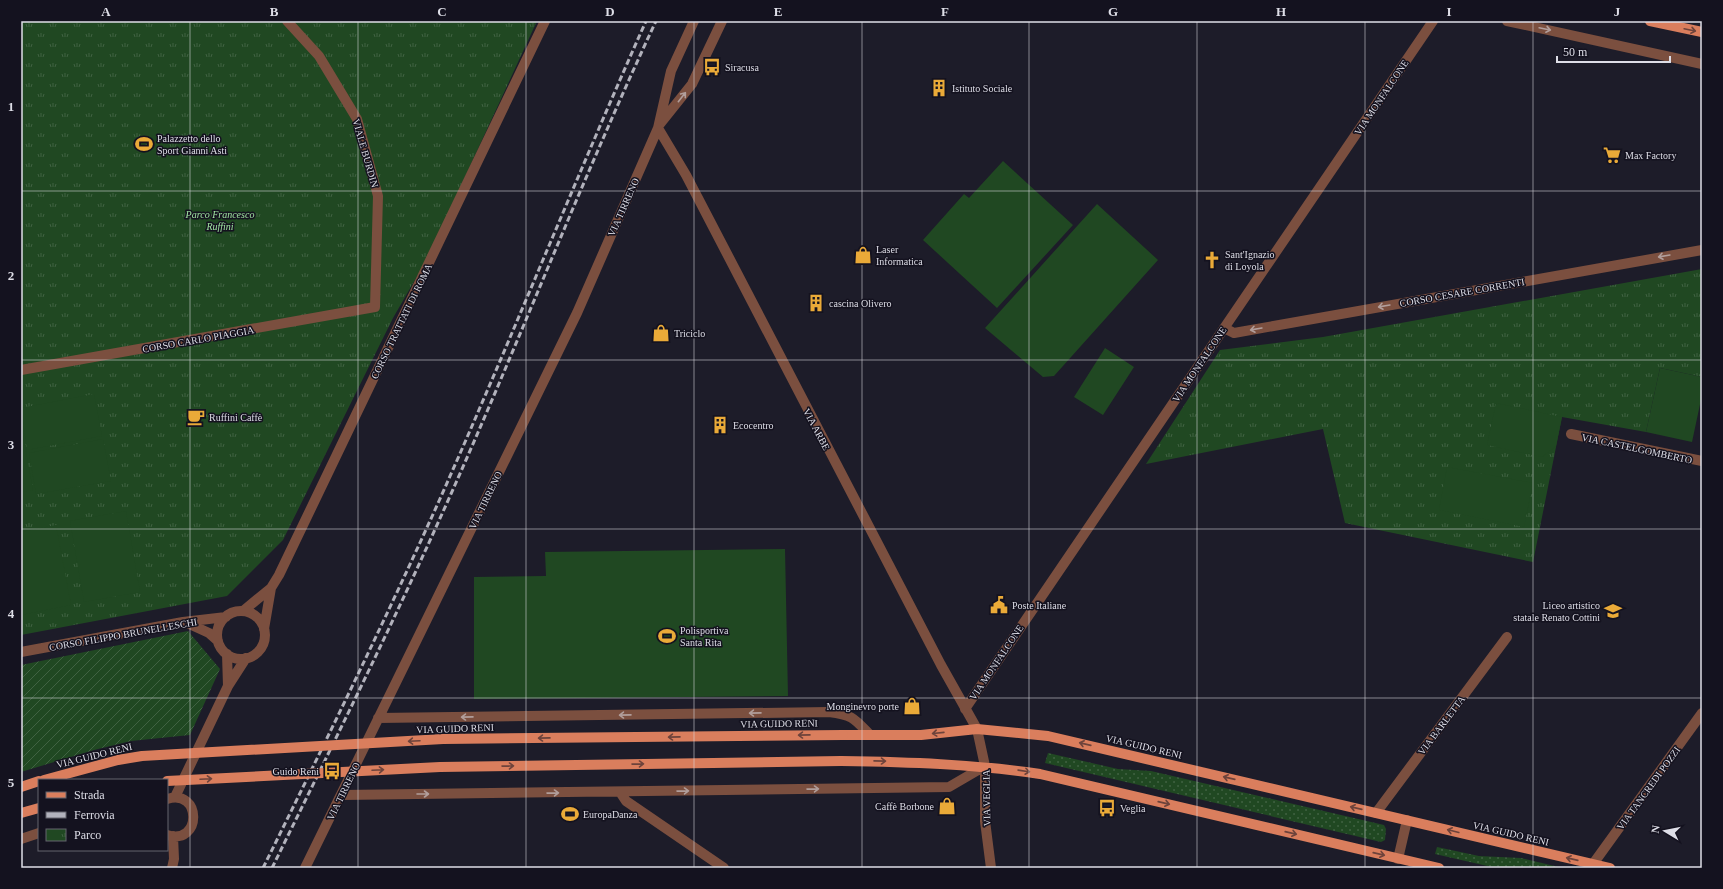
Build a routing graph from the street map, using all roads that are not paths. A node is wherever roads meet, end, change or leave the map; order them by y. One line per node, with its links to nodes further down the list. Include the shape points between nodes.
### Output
1 (287, 21): 12 (street, VIALE BURDIN, via 319,56 357,119 378,196)
2 (546, 21): 17 (street, CORSO TRATTATI DI ROMA)
3 (694, 21): 10 (street, VIA TIRRENO, via 671,71)
4 (722, 21): 10 (street, VIA TIRRENO, one-way to 4, via 692,84)
5 (1433, 21): 13 (street, VIA MONFALCONE)
6 (1507, 21): 9 (street, one-way to 9)
7 (1650, 21): 8 (main road, one-way to 8)
8 (1702, 32)
9 (1702, 64)
10 (658, 128): 28 (street, VIA ARBE, via 686,175 797,392); 30 (street, VIA TIRRENO, via 577,313)
11 (1702, 250): 13 (street, CORSO CESARE CORRENTI, one-way to 13, via 1234,333)
12 (374, 307): 14 (street, CORSO CARLO PIAGGIA)
13 (1224, 328): 28 (street, VIA MONFALCONE)
14 (21, 370)
15 (1571, 434): 16 (street, VIA CASTELGOMBERTO)
16 (1702, 461)
17 (271, 588): 18 (street, CORSO TRATTATI DI ROMA); 21 (street)
18 (243, 611): 19 (street); 21 (street, via 256,615)
19 (226, 616): 20 (street, CORSO FILIPPO BRUNELLESCHI); 23 (street, via 219,626)
20 (183, 622): 23 (street, via 209,633); 24 (street, CORSO FILIPPO BRUNELLESCHI)
21 (264, 629): 26 (street, via 264,642 260,649 255,655)
22 (1507, 637): 43 (street, VIA BARLETTA)
23 (218, 641): 25 (street)
24 (21, 652)
25 (227, 654): 26 (street); 27 (street)
26 (246, 658): 27 (street)
27 (228, 686): 40 (street)
28 (965, 709): 31 (street, VIA ARBE)
29 (1702, 713): 49 (street, VIA TANCREDI POZZI)
30 (378, 718): 32 (street, VIA GUIDO RENI, one-way to 30, via 854,718 830,712); 39 (street, VIA TIRRENO)
31 (977, 729): 32 (main road, VIA GUIDO RENI, one-way to 32, via 921,735); 33 (street, VIA VEGLIA); 43 (main road, VIA GUIDO RENI, one-way to 31, via 1048,736)
32 (870, 735): 34 (main road, VIA GUIDO RENI, one-way to 34, bridge, via 443,739 166,755 118,760)
33 (985, 766): 35 (main road, one-way to 33, bridge, via 440,767 841,761); 38 (street, one-way to 33, via 949,787); 48 (main road, one-way to 48, via 1040,774); 53 (street, VIA VEGLIA, via 985,820)
34 (48, 779)
35 (168, 780)
36 (38, 781): 37 (main road)
37 (21, 787)
38 (620, 792): 39 (street, one-way to 38); 52 (street, via 626,801)
39 (342, 795): 51 (street, VIA TIRRENO)
40 (171, 798): 46 (street, via 188,802 194,818 187,832)
41 (38, 808): 42 (main road)
42 (23, 813)
43 (1376, 813): 44 (main road, VIA GUIDO RENI)
44 (1407, 820): 48 (street); 49 (main road, VIA GUIDO RENI, one-way to 44)
45 (38, 833): 47 (street)
46 (170, 836): 50 (street, via 174,859)
47 (21, 839)
48 (1398, 859): 54 (main road)
49 (1593, 864): 55 (main road, VIA GUIDO RENI)
50 (172, 868)
51 (305, 868)
52 (724, 868)
53 (991, 868)
54 (1439, 868)
55 (1610, 868)

